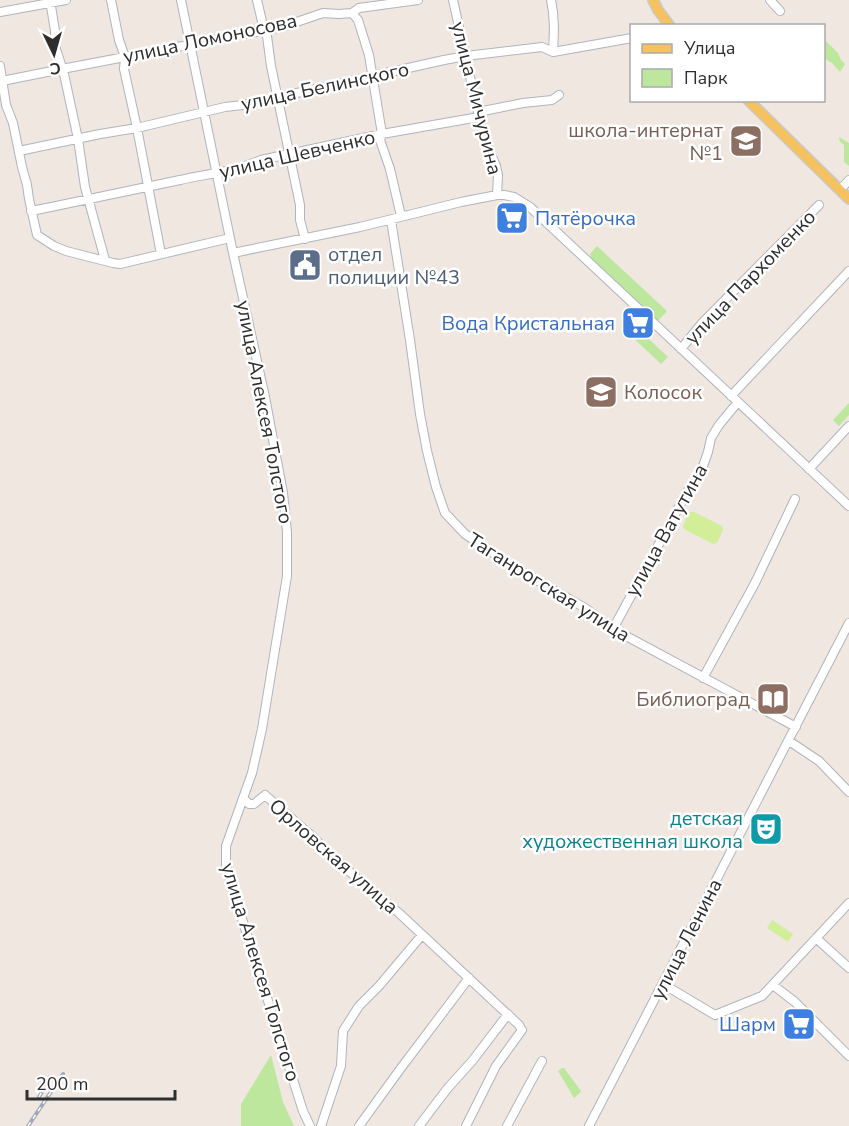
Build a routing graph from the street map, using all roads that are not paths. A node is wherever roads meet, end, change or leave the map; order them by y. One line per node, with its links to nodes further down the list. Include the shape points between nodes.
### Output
1 (66, 0): 10 (street)
2 (111, 0): 20 (street)
3 (181, 0): 17 (street)
4 (257, 0): 15 (street)
5 (418, 0): 11 (street, улица Ломоносова)
6 (453, 0): 19 (street, улица Мичурина)
7 (551, 0): 18 (street)
8 (653, 0): 14 (main road)
9 (770, 0): 12 (street)
10 (51, 2): 13 (street); 22 (street)
11 (356, 7): 15 (street, улица Ломоносова); 23 (street)
12 (780, 11)
13 (0, 12)
14 (668, 24)
15 (264, 30): 17 (street, улица Ломоносова); 26 (street)
16 (630, 38): 18 (street, улица Белинского)
17 (190, 45): 20 (street, улица Ломоносова); 28 (street)
18 (553, 52): 19 (street, улица Белинского, via 542,47)
19 (466, 56): 23 (street, улица Белинского); 29 (street, улица Мичурина)
20 (125, 57): 22 (street, улица Ломоносова); 30 (street)
21 (0, 66): 24 (street)
22 (62, 69): 24 (street, улица Ломоносова); 32 (street)
23 (372, 77): 26 (street, улица Белинского); 31 (street)
24 (2, 81): 33 (street)
25 (559, 95): 29 (street, улица Шевченко, via 552,100 483,111)
26 (278, 96): 28 (street, улица Белинского); 34 (street)
27 (750, 102): 38 (main road)
28 (205, 112): 30 (street, улица Белинского); 35 (street)
29 (479, 117): 31 (street, улица Шевченко); 39 (street, улица Мичурина, via 496,165)
30 (137, 128): 32 (street, улица Белинского); 37 (street)
31 (382, 134): 34 (street, улица Шевченко); 44 (street, via 380,140)
32 (78, 139): 33 (street, улица Белинского); 40 (street)
33 (19, 151): 43 (street)
34 (289, 154): 35 (street, улица Шевченко); 47 (street)
35 (217, 172): 37 (street, улица Шевченко); 46 (street, улица Алексея Толстого)
36 (849, 180): 38 (street)
37 (148, 186): 40 (street, улица Шевченко); 49 (street)
38 (840, 190): 41 (main road)
39 (497, 195): 44 (street); 52 (street, via 514,197 530,207)
40 (88, 199): 43 (street, улица Шевченко); 50 (street)
41 (849, 199)
42 (819, 205): 52 (street, улица Пархоменко)
43 (31, 211): 50 (street, via 37,235 66,251)
44 (401, 216): 45 (street)
45 (391, 220): 47 (street); 60 (street, Таганрогская улица, via 420,414 433,478 445,513 465,534)
46 (230, 238): 48 (street, улица Алексея Толстого); 49 (street)
47 (305, 239): 48 (street)
48 (233, 253): 65 (street, улица Алексея Толстого, via 278,461 287,532 286,576 268,694)
49 (161, 254): 50 (street, via 120,264)
50 (105, 260)
51 (849, 271): 53 (street)
52 (681, 349): 53 (street)
53 (731, 396): 54 (street)
54 (738, 402): 56 (street); 60 (street, улица Ватутина, via 711,438 702,469)
55 (849, 426): 56 (street)
56 (809, 469): 58 (street)
57 (795, 499): 61 (street)
58 (849, 507)
59 (849, 623): 62 (street, улица Ленина)
60 (613, 629): 61 (street, Таганрогская улица)
61 (703, 678): 62 (street, Таганрогская улица)
62 (796, 727): 63 (street, улица Ленина)
63 (789, 741): 64 (street, via 819,761); 71 (street, улица Ленина)
64 (849, 792)
65 (243, 798): 67 (street, Орловская улица, via 254,804 265,795); 76 (street, улица Алексея Толстого, via 226,846 226,864)
66 (849, 903): 68 (street)
67 (422, 935): 70 (street, Орловская улица); 77 (street, via 359,1006 343,1031 341,1066)
68 (816, 938): 69 (street); 72 (street)
69 (849, 968)
70 (469, 978): 73 (street, Орловская улица); 78 (street)
71 (663, 984): 72 (street, via 715,1015 762,996); 82 (street, улица Ленина)
72 (773, 985): 74 (street)
73 (508, 1014): 79 (street); 80 (street, Орловская улица, via 522,1030 496,1066)
74 (849, 1056)
75 (542, 1061): 81 (street)
76 (310, 1126)
77 (321, 1126)
78 (359, 1126)
79 (419, 1126)
80 (466, 1126)
81 (507, 1126)
82 (589, 1126)

